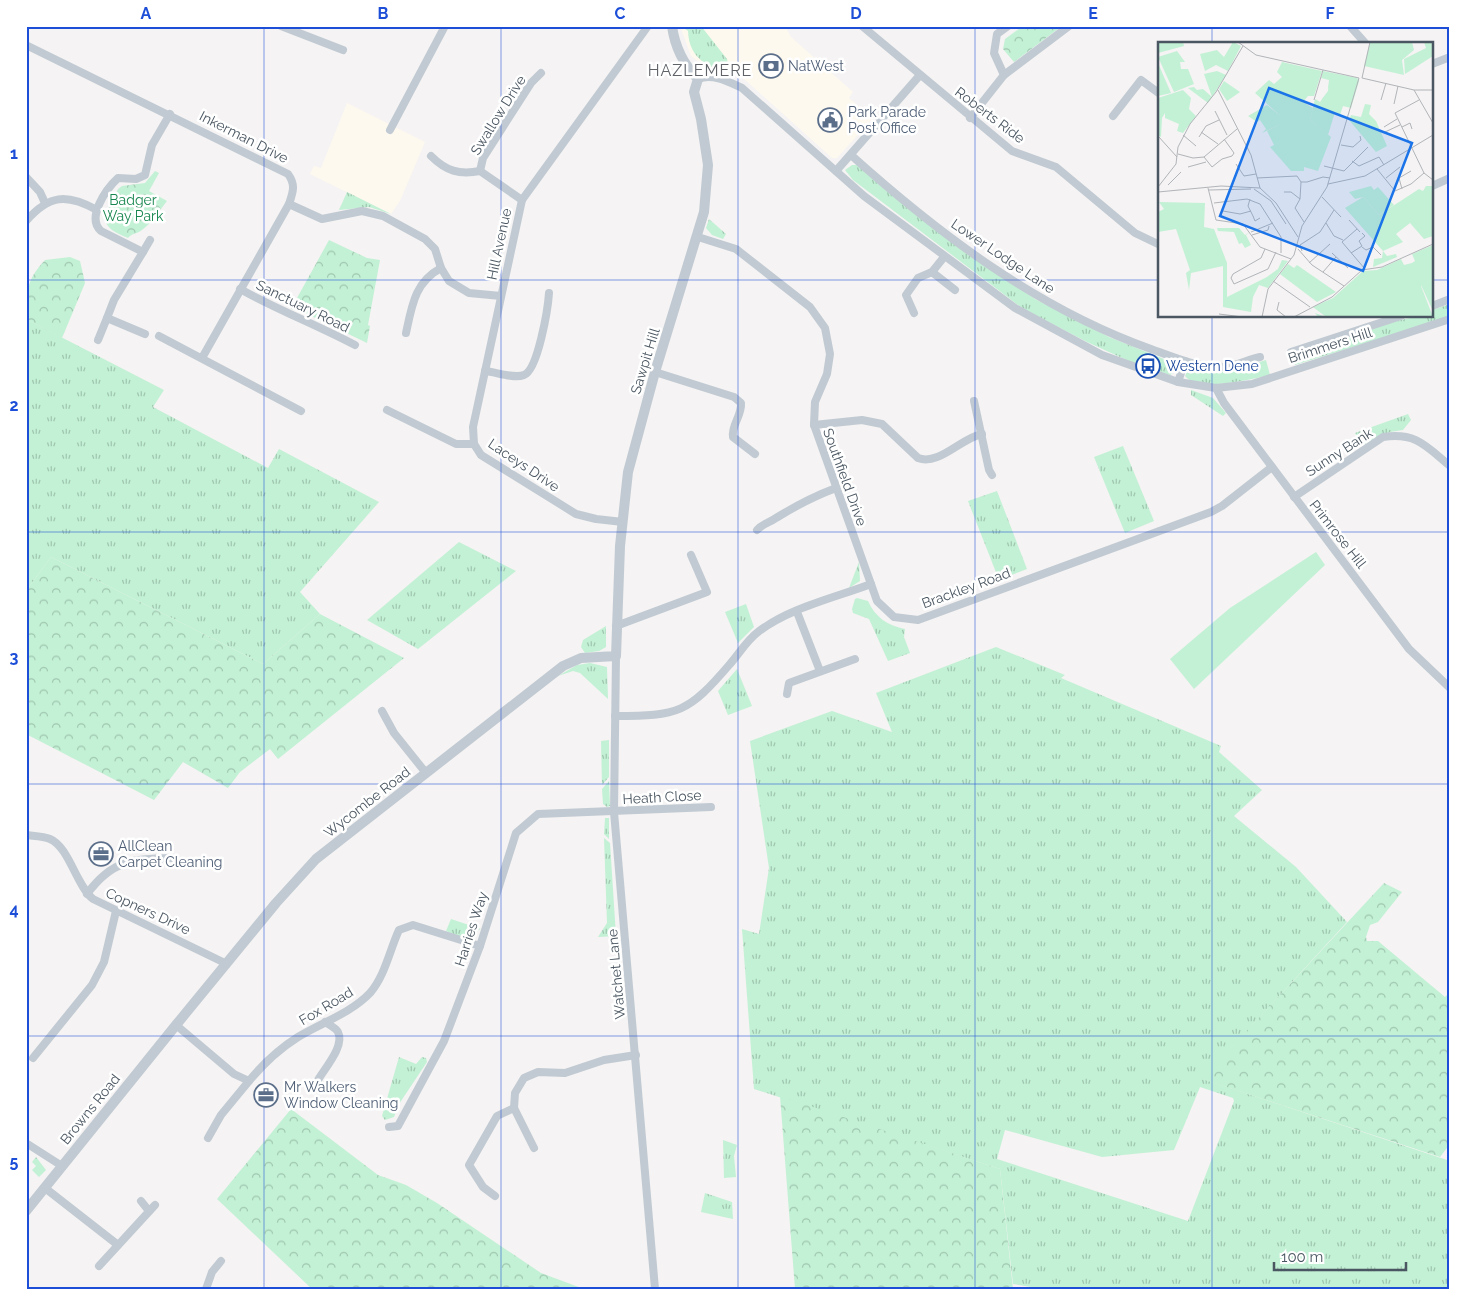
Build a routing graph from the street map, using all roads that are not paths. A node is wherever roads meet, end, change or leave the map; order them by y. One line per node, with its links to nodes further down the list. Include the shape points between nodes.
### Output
1 (280, 26): 9 (street)
2 (445, 26): 23 (street)
3 (648, 26): 31 (street, Hill Avenue)
4 (672, 26): 18 (street, via 678,52)
5 (862, 26): 16 (street, Roberts Ride)
6 (1008, 26): 17 (street, via 997,34 994,53)
7 (1070, 26): 17 (street)
8 (1350, 26): 10 (street)
9 (291, 28): 12 (street)
10 (1364, 42)
11 (26, 45): 20 (street, Inkerman Drive)
12 (343, 50)
13 (1450, 57): 14 (street)
14 (1434, 63)
15 (541, 73): 26 (street, Swallow Drive, via 531,83 483,158)
16 (920, 75): 22 (street, Roberts Ride); 24 (street)
17 (1004, 75): 22 (street)
18 (698, 79): 27 (street, via 723,79 742,88); 36 (street, Sawpit Hill, via 694,92 708,165 704,212)
19 (1158, 92): 21 (street, via 1143,78)
20 (170, 114): 33 (street, Inkerman Drive, via 288,174 294,189); 34 (street, via 152,145 145,174 136,179 118,178)
21 (1113, 116)
22 (970, 118): 38 (street, Roberts Ride, via 1012,151 1056,167 1135,233)
23 (390, 130)
24 (851, 155): 27 (street); 61 (street, Lower Lodge Lane, via 900,198 1030,292 1135,343)
25 (431, 156): 26 (street, Swallow Drive, via 461,174)
26 (480, 171): 31 (street, Swallow Drive)
27 (836, 171): 40 (street)
28 (26, 177): 32 (street)
29 (1450, 178): 30 (street)
30 (1434, 185)
31 (522, 200): 46 (street, Hill Avenue)
32 (45, 202): 34 (street, via 78,199); 35 (street)
33 (289, 204): 41 (street, via 322,219 362,211 383,216 425,239 435,249); 43 (street, Inkerman Drive)
34 (97, 210): 39 (street, via 97,228)
35 (26, 221)
36 (698, 237): 63 (street, Sawpit Hill); 69 (street, Southfield Drive, via 736,249 810,307 825,328 830,354 827,374 815,402)
37 (150, 240): 39 (street)
38 (1158, 244)
39 (143, 252): 50 (street)
40 (944, 257): 42 (street); 64 (street, via 1015,308 1102,355)
41 (441, 268): 46 (street, via 449,280 469,293); 53 (street, via 428,275 417,290)
42 (932, 272): 44 (street); 49 (street, via 918,278 906,295)
43 (240, 289): 57 (street, Sanctuary Road); 60 (street, Inkerman Drive)
44 (955, 290)
45 (549, 294): 62 (street, via 533,366 519,376)
46 (501, 296): 62 (street, Hill Avenue)
47 (1450, 299): 48 (street)
48 (1434, 305)
49 (914, 313)
50 (107, 318): 54 (street); 56 (street)
51 (1395, 318): 58 (street)
52 (1450, 318): 65 (street, Brimmers Hill, via 1252,384)
53 (406, 332)
54 (145, 334)
55 (159, 336): 60 (street)
56 (98, 340)
57 (356, 345)
58 (1291, 352)
59 (1260, 357): 61 (street, Lower Lodge Lane, via 1240,365 1219,367)
60 (202, 358): 68 (street)
61 (1185, 361): 64 (street)
62 (485, 371): 71 (street, Hill Avenue, via 473,428)
63 (655, 372): 72 (street, via 734,397 741,403 741,411 732,437); 78 (street, Sawpit Hill, via 633,447)
64 (1178, 382): 65 (street)
65 (1216, 388): 74 (street, Primrose Hill)
66 (974, 401): 70 (street)
67 (387, 410): 71 (street, Laceys Drive, via 456,444)
68 (301, 411)
69 (814, 425): 70 (street, via 862,420 882,424 924,460 936,458 971,436); 76 (street, Southfield Drive)
70 (982, 434): 75 (street)
71 (474, 444): 78 (street, Laceys Drive, via 481,455 576,514)
72 (755, 454)
73 (1450, 466): 77 (street, Sunny Bank, via 1411,437 1383,437)
74 (1272, 467): 77 (street, Primrose Hill); 81 (street, Brackley Road, via 1211,512 918,620 894,617 876,601)
75 (992, 475)
76 (836, 488): 79 (street, via 800,502); 81 (street, Southfield Drive)
77 (1294, 497): 87 (street, Primrose Hill, via 1409,649)
78 (623, 522): 83 (street, Sawpit Hill)
79 (757, 530)
80 (690, 555): 83 (street, via 707,592)
81 (871, 584): 82 (street)
82 (797, 612): 86 (street); 90 (street, via 775,620 757,633 700,697 682,708 652,716)
83 (616, 626): 84 (street, Sawpit Hill)
84 (616, 656): 90 (street, Watchet Lane); 91 (street, Wycombe Road, via 581,658 563,666)
85 (855, 659): 86 (street)
86 (820, 671): 88 (street, via 789,683)
87 (1450, 688)
88 (787, 694)
89 (382, 711): 91 (street, via 394,733)
90 (615, 716): 93 (street, Watchet Lane)
91 (426, 773): 99 (street, Wycombe Road, via 316,860)
92 (711, 807): 93 (street, Heath Close)
93 (614, 812): 98 (street, Harries Way, via 538,814 516,833); 102 (street, Watchet Lane)
94 (26, 835): 96 (street, Copners Drive, via 51,839 63,852)
95 (172, 858): 96 (street, via 134,859 113,867)
96 (86, 894): 97 (street, Copners Drive)
97 (116, 911): 99 (street, Copners Drive); 103 (street, via 104,962 92,985)
98 (480, 946): 100 (street, Fox Road, via 413,925 399,930 371,992); 107 (street, Harries Way, via 444,1041)
99 (226, 964): 101 (street, Wycombe Road)
100 (325, 1022): 104 (street, via 337,1030 339,1036 336,1051); 105 (street, Fox Road, via 296,1038 267,1060)
101 (176, 1024): 105 (street, via 234,1074); 113 (street, Browns Road)
102 (636, 1055): 106 (street, via 604,1060 565,1073 538,1072 524,1078 514,1093); 122 (street, Watchet Lane)
103 (33, 1058)
104 (318, 1080)
105 (249, 1081): 110 (street, Fox Road, via 221,1115)
106 (514, 1108): 112 (street); 115 (street, via 497,1116 469,1165 483,1187)
107 (398, 1126): 108 (street); 109 (street, Harries Way)
108 (389, 1127)
109 (398, 1134)
110 (208, 1138)
111 (26, 1143): 113 (street)
112 (534, 1148)
113 (62, 1166): 114 (street, Browns Road)
114 (45, 1188): 117 (street, Browns Road); 118 (street)
115 (495, 1196)
116 (141, 1202): 118 (street, via 152,1208)
117 (26, 1211)
118 (118, 1246): 120 (street)
119 (221, 1261): 121 (street, via 212,1272)
120 (99, 1266)
121 (206, 1289)
122 (655, 1289)

